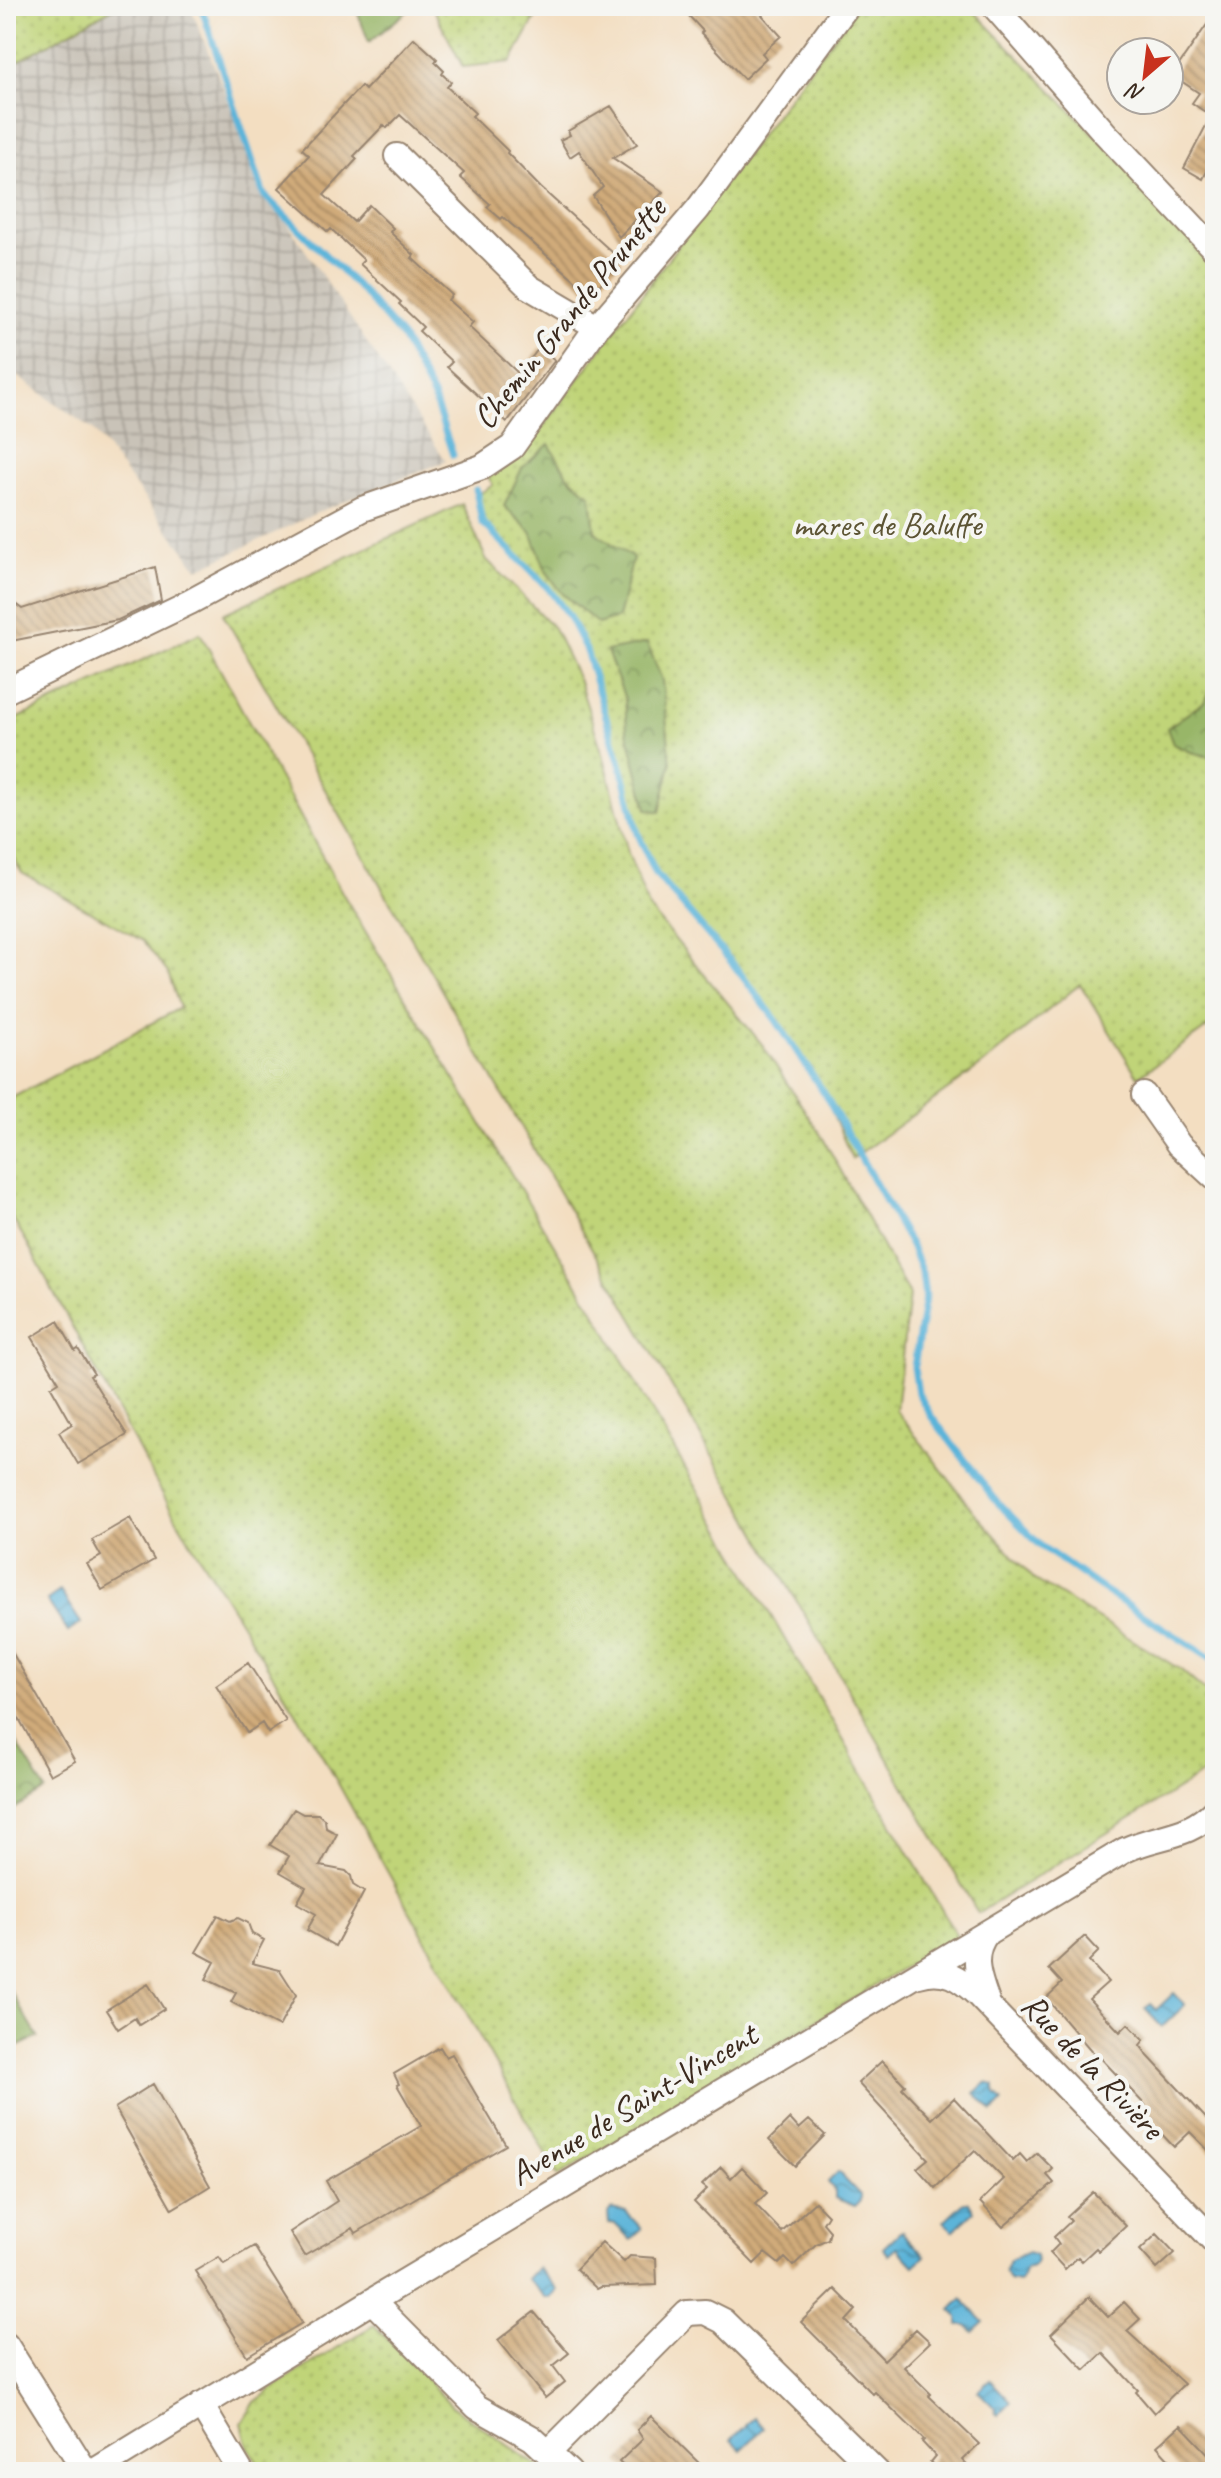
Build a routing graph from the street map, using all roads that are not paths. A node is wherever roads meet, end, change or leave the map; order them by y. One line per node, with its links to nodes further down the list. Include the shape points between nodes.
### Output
1 (847, 6): 5 (street, Chemin Grande Prunette, via 698,209)
2 (994, 6): 4 (street)
3 (397, 156): 5 (street, via 529,287)
4 (1215, 250)
5 (597, 327): 6 (street, Chemin Grande Prunette, via 512,447 482,467 362,509 190,602)
6 (6, 691)
7 (1144, 1095): 8 (street, via 1179,1145)
8 (1215, 1178)
9 (1215, 1810): 10 (street, Avenue de Saint-Vincent, via 1188,1831 1125,1850)
10 (987, 1933): 11 (street, Avenue de Saint-Vincent); 12 (street, Rue de la Rivière, via 976,1960)
11 (911, 1977): 12 (street, Rue de la Rivière, via 947,1972); 14 (street, Avenue de Saint-Vincent)
12 (989, 2006): 13 (street, Rue de la Rivière)
13 (1215, 2242)
14 (372, 2301): 16 (street, Avenue de Saint-Vincent); 17 (street, via 477,2407)
15 (6, 2345): 18 (street)
16 (201, 2405): 19 (street, Avenue de Saint-Vincent); 20 (street)
17 (548, 2453): 21 (street); 22 (street, via 687,2313 705,2312 723,2321)
18 (86, 2472)
19 (93, 2472)
20 (241, 2472)
21 (569, 2472)
22 (877, 2472)

